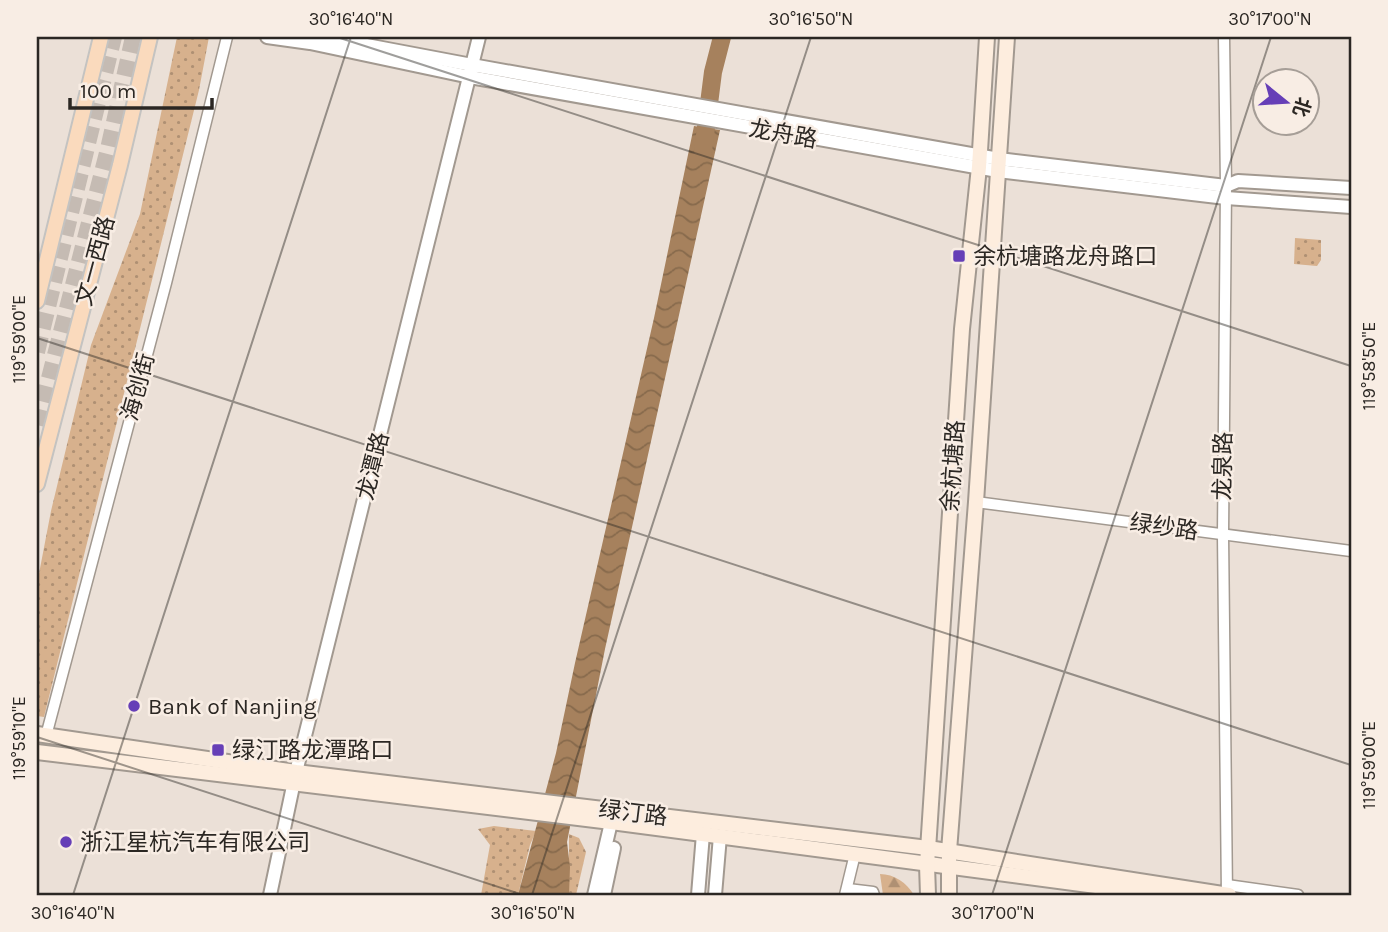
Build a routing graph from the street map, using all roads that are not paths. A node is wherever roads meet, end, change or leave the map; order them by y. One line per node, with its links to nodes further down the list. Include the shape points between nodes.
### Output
1 (101, 37): 19 (main road)
2 (150, 37): 20 (main road, 文一西路)
3 (227, 37): 24 (street, 海创街, via 166,283)
4 (267, 37): 10 (street, 龙舟路)
5 (324, 37): 10 (street, 龙舟路)
6 (479, 37): 10 (street, 龙潭路)
7 (987, 37): 11 (main road, 余杭塘路)
8 (1007, 37): 12 (main road, 余杭塘路)
9 (1224, 37): 15 (street, 龙泉路)
10 (471, 71): 11 (street, 龙舟路); 26 (street, 龙潭路)
11 (979, 161): 12 (street, 龙舟路); 30 (main road, 余杭塘路, via 962,329)
12 (998, 165): 15 (street, 龙舟路); 21 (main road, 余杭塘路)
13 (1297, 184): 14 (street, 龙舟路); 15 (street, 龙舟路, via 1238,181); 17 (street, 龙舟路)
14 (1351, 188)
15 (1226, 192): 17 (street, 龙舟路); 22 (street, 龙泉路)
16 (1351, 195): 17 (street, 龙舟路)
17 (1309, 197): 18 (street, 龙舟路)
18 (1351, 207)
19 (37, 301)
20 (37, 484)
21 (976, 502): 22 (street, 绿纱路); 31 (main road, 余杭塘路)
22 (1223, 535): 23 (street, 绿纱路); 36 (street, 龙泉路)
23 (1351, 551)
24 (41, 735): 26 (main road, 绿汀路)
25 (37, 752): 26 (main road, 绿汀路)
26 (295, 778): 27 (main road, 绿汀路, via 343,788); 37 (street, 龙潭路)
27 (616, 816): 28 (main road, 绿汀路); 30 (main road, 绿汀路); 38 (street); 39 (street)
28 (703, 834): 29 (main road, 绿汀路); 40 (street)
29 (720, 836): 32 (main road, 绿汀路); 41 (street)
30 (928, 848): 31 (main road, 绿汀路); 33 (main road, 余杭塘路)
31 (949, 851): 34 (main road, 余杭塘路); 36 (main road, 绿汀路)
32 (855, 854): 33 (main road, 绿汀路); 35 (street)
33 (927, 864): 34 (main road, 绿汀路); 43 (main road, 余杭塘路)
34 (948, 867): 44 (main road, 余杭塘路); 45 (main road, 绿汀路)
35 (847, 892): 42 (street)
36 (1228, 893): 46 (street)
37 (270, 895)
38 (594, 895)
39 (604, 895)
40 (698, 895)
41 (715, 895)
42 (874, 895)
43 (928, 895)
44 (949, 895)
45 (1164, 895)
46 (1298, 895)

